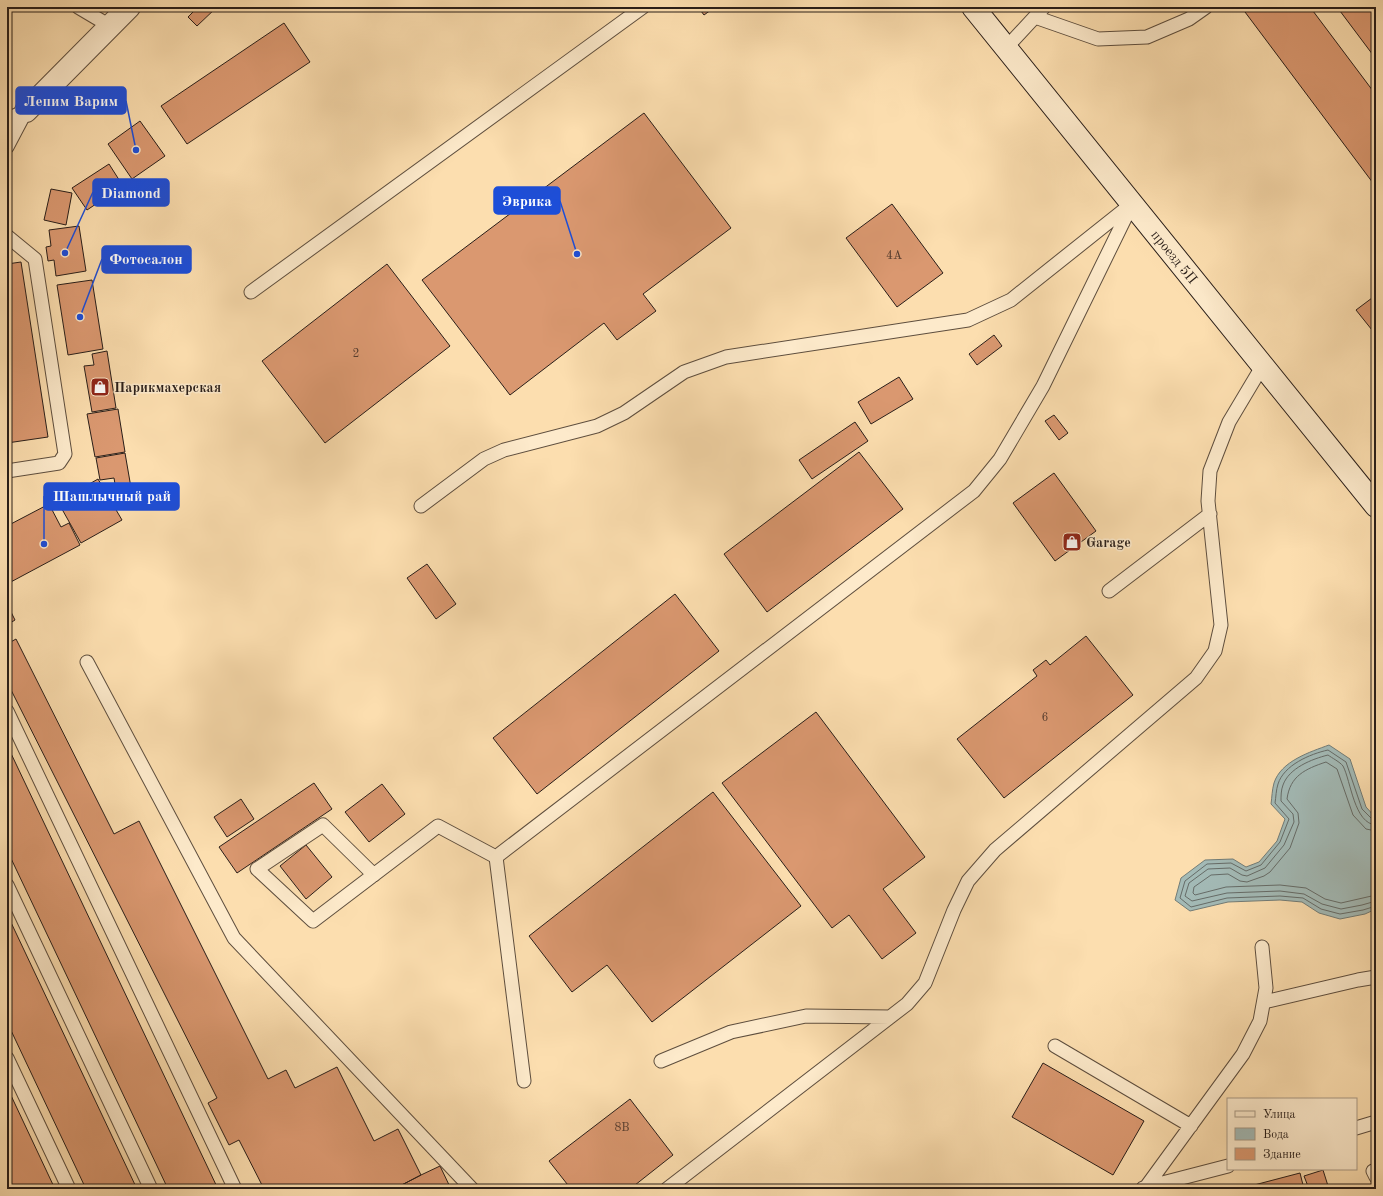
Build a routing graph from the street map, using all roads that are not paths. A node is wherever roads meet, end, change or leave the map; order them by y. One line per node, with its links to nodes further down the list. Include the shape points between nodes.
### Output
1 (78, 7): 8 (lane)
2 (129, 7): 8 (street)
3 (643, 7): 14 (lane)
4 (973, 7): 9 (street, проезд 5П)
5 (1044, 7): 7 (lane)
6 (1206, 7): 7 (lane, via 1189,19 1147,37 1098,39)
7 (1035, 17): 9 (lane)
8 (110, 26): 10 (street)
9 (1006, 48): 12 (street, проезд 5П)
10 (17, 115): 11 (lane)
11 (7, 147)
12 (1132, 204): 15 (street, проезд 5П); 17 (lane, via 1012,300 968,320 726,358 684,372 624,413 597,426 504,450 484,459); 23 (lane, via 1043,386 1000,459 974,490)
13 (7, 236): 16 (lane, via 35,259 65,454 59,463)
14 (251, 292)
15 (1263, 365): 18 (street, проезд 5П); 19 (lane, via 1229,422 1210,471)
16 (7, 471)
17 (421, 506)
18 (1376, 506)
19 (1210, 514): 20 (lane); 29 (lane, via 1221,624 1215,651 1196,678 995,850 968,880 925,983 907,1004)
20 (1109, 591)
21 (87, 662): 42 (lane, via 234,938)
22 (7, 711): 41 (lane)
23 (496, 857): 24 (lane, via 438,826); 33 (lane)
24 (374, 875): 24 (lane, via 322,825 257,869 313,921)
25 (7, 885): 40 (lane)
26 (1262, 947): 28 (lane, via 1266,988)
27 (1376, 977): 28 (lane)
28 (1264, 1002): 35 (lane, via 1260,1021 1243,1054)
29 (890, 1017): 32 (lane, via 806,1016 731,1032); 43 (lane)
30 (1055, 1046): 35 (lane)
31 (7, 1058): 39 (lane)
32 (661, 1061)
33 (524, 1081)
34 (1376, 1122): 36 (lane)
35 (1191, 1126): 38 (lane)
36 (1357, 1128)
37 (1227, 1166): 38 (lane)
38 (1142, 1188)
39 (69, 1189)
40 (151, 1189)
41 (235, 1189)
42 (472, 1189)
43 (667, 1189)

